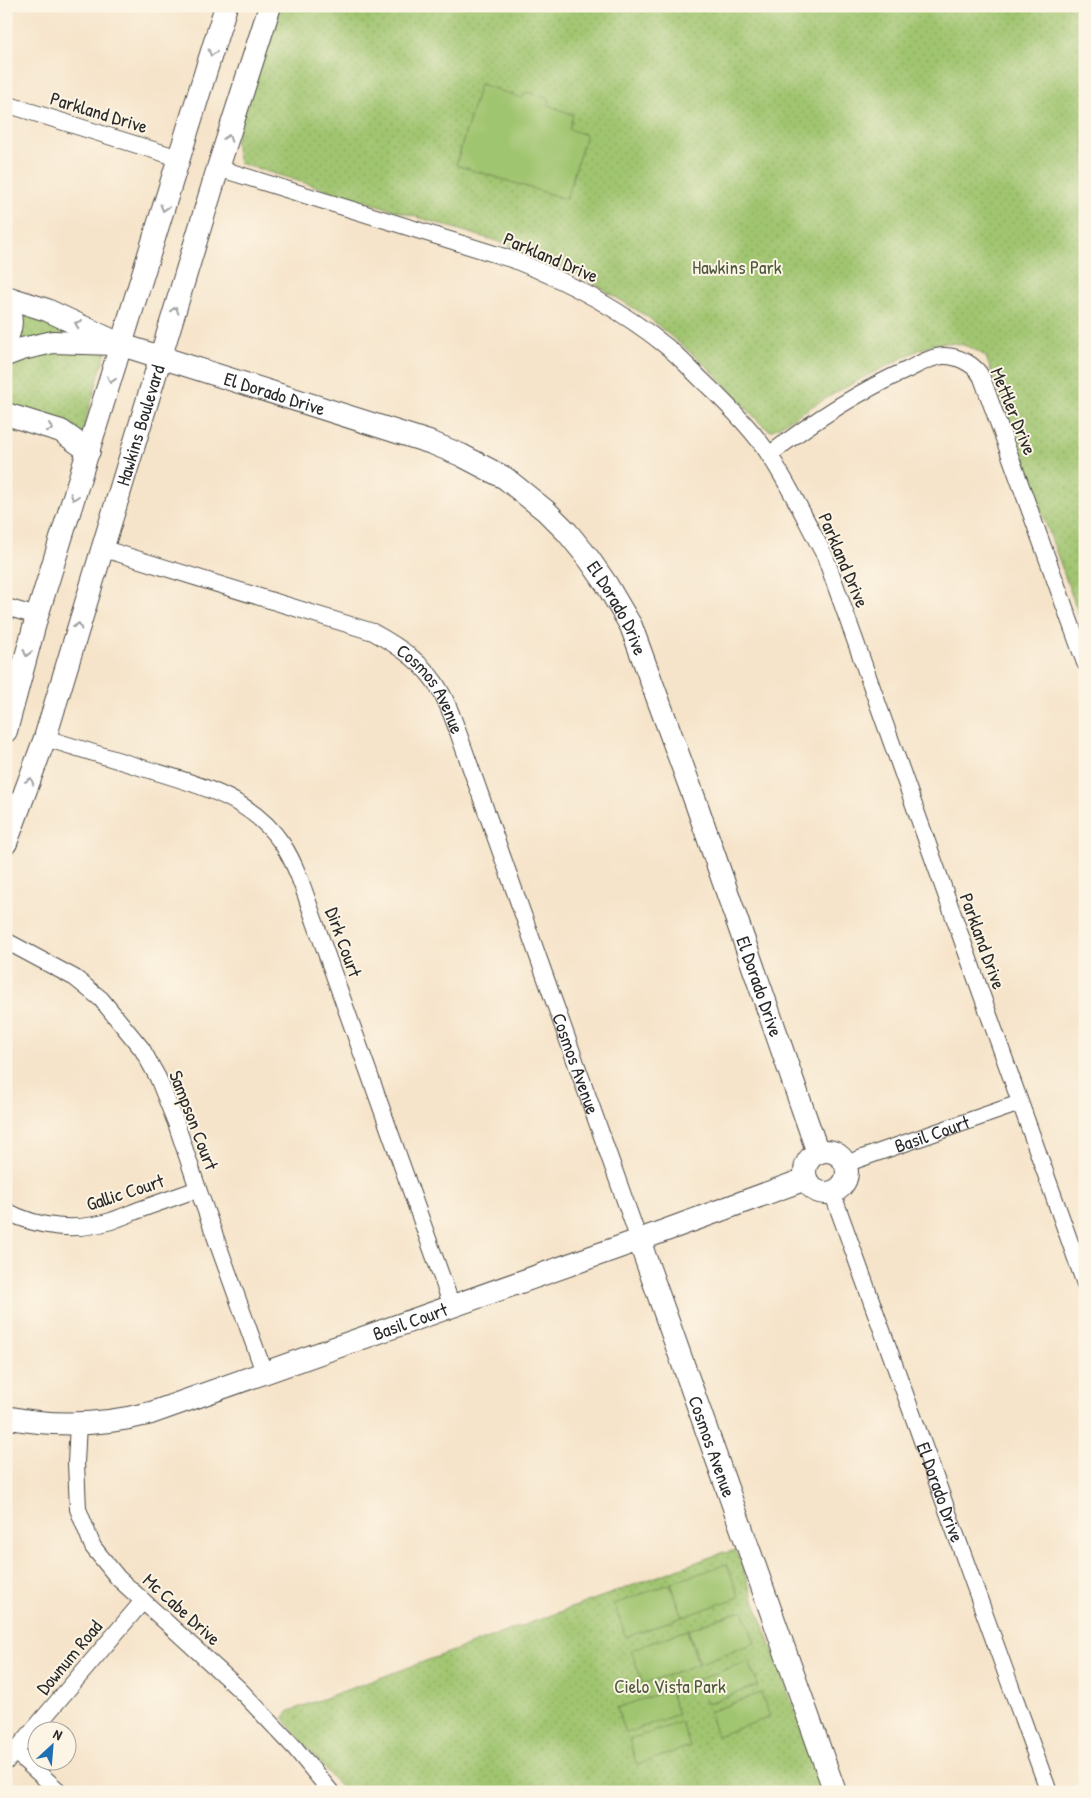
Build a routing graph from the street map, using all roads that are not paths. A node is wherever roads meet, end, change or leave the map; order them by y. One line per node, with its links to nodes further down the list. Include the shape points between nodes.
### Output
1 (226, 6): 4 (street, one-way to 4)
2 (270, 6): 5 (street, Hawkins Boulevard, one-way to 2)
3 (6, 104): 4 (street, Parkland Drive)
4 (179, 158): 9 (street, one-way to 9)
5 (218, 168): 11 (street, Hawkins Boulevard, one-way to 5); 14 (street, Parkland Drive, via 514,260 591,295 667,347 731,408)
6 (6, 297): 9 (street, one-way to 6, via 47,310)
7 (6, 305): 8 (street, via 12,324)
8 (6, 340)
9 (122, 344): 10 (street, via 53,342); 11 (street, El Dorado Drive); 13 (street, one-way to 13)
10 (6, 355)
11 (161, 357): 15 (street, Hawkins Boulevard); 25 (street, El Dorado Drive, via 432,442 505,478 567,532 607,585 631,626)
12 (6, 414): 13 (street, one-way to 13, via 62,431)
13 (89, 451): 17 (street, one-way to 17)
14 (769, 455): 18 (street, Mettler Drive, via 808,425 884,379 944,356 972,365 982,378); 24 (street, Parkland Drive, via 825,556)
15 (101, 548): 20 (street, Hawkins Boulevard, one-way to 15); 31 (street, Cosmos Avenue, via 373,632 398,646 435,680 464,749)
16 (6, 606): 17 (street)
17 (37, 616): 19 (street, one-way to 19)
18 (1085, 663)
19 (6, 731)
20 (45, 738): 21 (street, Hawkins Boulevard, one-way to 20); 33 (street, Dirk Court, via 214,790 252,813 283,845 315,922)
21 (13, 806): 22 (street, Hawkins Boulevard)
22 (6, 843)
23 (6, 941): 28 (street, Sampson Court, via 75,978 101,999 136,1042 158,1078)
24 (1020, 1103): 26 (street, Basil Court); 32 (street, Parkland Drive)
25 (818, 1153): 26 (street, via 834,1153); 27 (street, via 807,1163)
26 (845, 1164): 29 (street, via 845,1181)
27 (806, 1179): 29 (street, via 816,1191); 31 (street, Basil Court)
28 (198, 1189): 30 (street, Gallic Court, via 86,1226 45,1225); 34 (street, Sampson Court)
29 (832, 1192): 42 (street, El Dorado Drive)
30 (6, 1211)
31 (640, 1240): 33 (street, Basil Court); 41 (street, Cosmos Avenue)
32 (1085, 1284)
33 (452, 1306): 34 (street, Basil Court)
34 (264, 1372): 36 (street, Basil Court, via 144,1414)
35 (6, 1417): 36 (street, Basil Court)
36 (78, 1423): 37 (street, Mc Cabe Drive, via 78,1509 93,1546 118,1578)
37 (143, 1601): 38 (street, Downum Road); 40 (street, Mc Cabe Drive, via 240,1689)
38 (9, 1753): 39 (street)
39 (60, 1792)
40 (331, 1792)
41 (835, 1792)
42 (1049, 1792)

